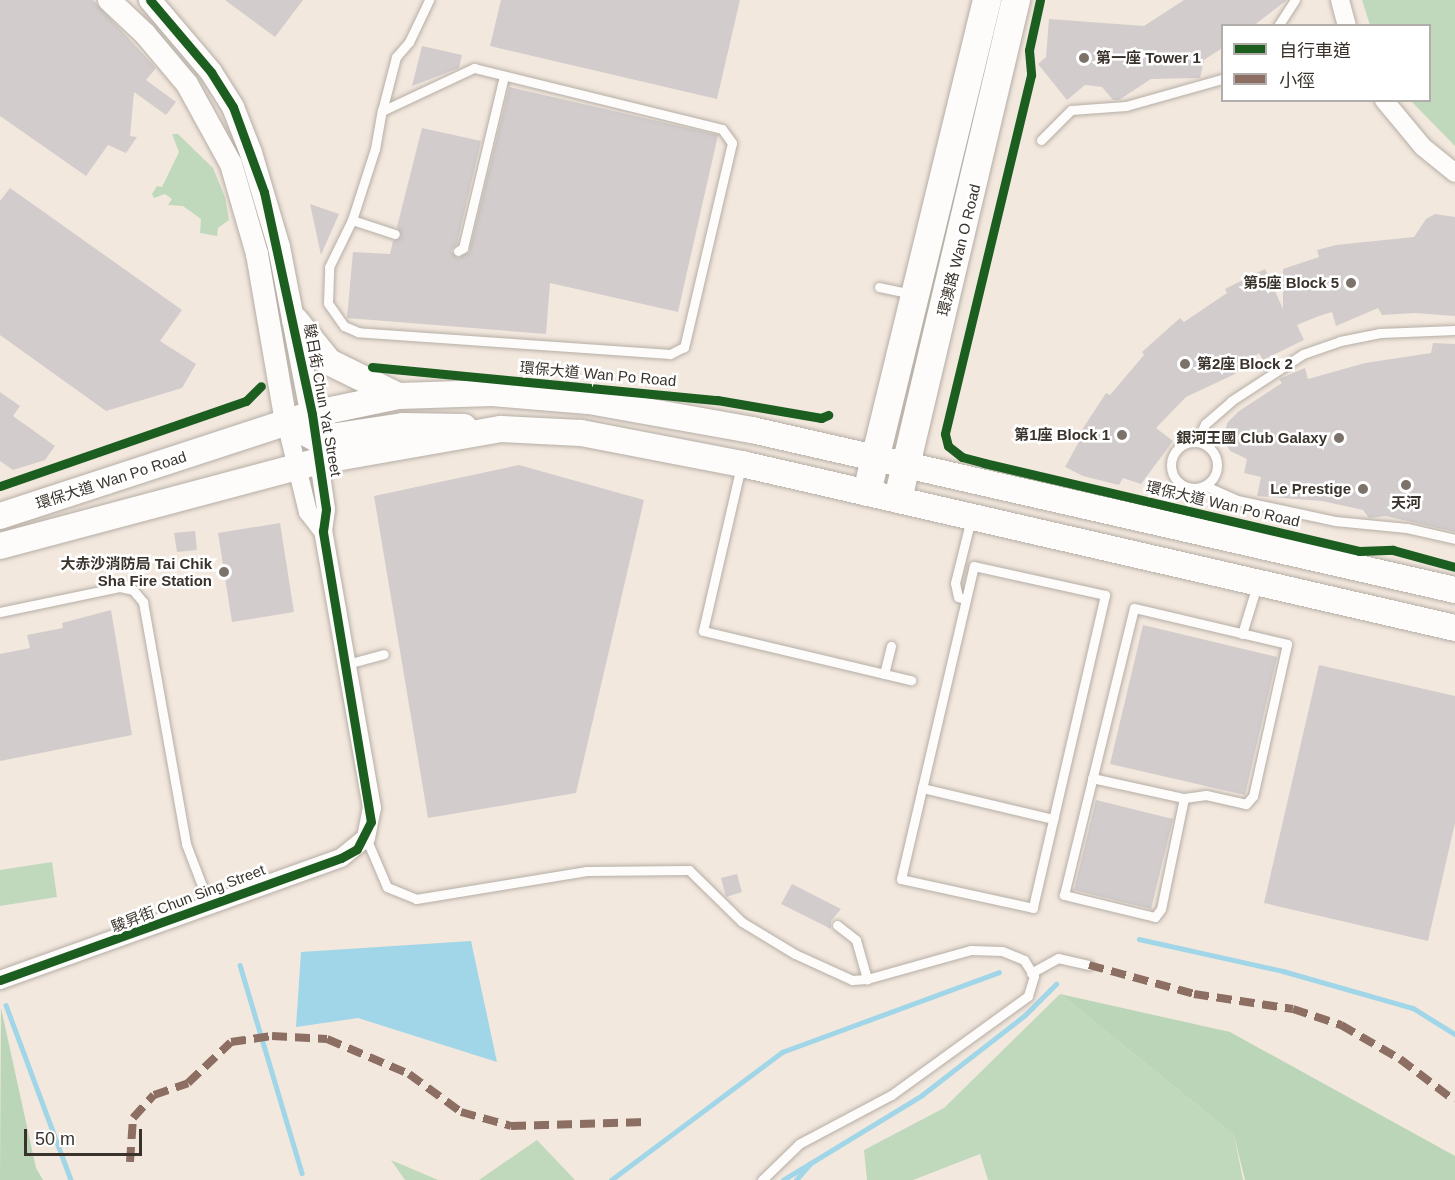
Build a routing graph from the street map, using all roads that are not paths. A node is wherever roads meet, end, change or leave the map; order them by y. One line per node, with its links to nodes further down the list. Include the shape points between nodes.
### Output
1 (109, 0): 24 (street, 駿日街 Chun Yat Street, via 145,34 187,84 231,164 257,254)
2 (150, 0): 21 (street, 駿日街 Chun Yat Street, via 211,72 233,107 264,192)
3 (429, 0): 13 (lane, via 409,42 396,57)
4 (987, 0): 20 (main road)
5 (1016, 0): 29 (main road, 環澳路 Wan O Road)
6 (1295, 0): 8 (lane)
7 (1340, 0): 9 (street)
8 (1279, 24)
9 (1346, 24)
10 (504, 76): 13 (lane, via 474,68); 16 (lane, via 722,129 732,143 684,347 670,354 358,332 344,326 328,303 328,267); 18 (lane, via 463,248)
11 (1221, 79): 14 (lane, via 1126,106 1071,110)
12 (1387, 104): 15 (street, via 1423,147)
13 (382, 111): 16 (lane, via 375,148)
14 (1041, 140)
15 (1455, 173)
16 (352, 220): 17 (lane)
17 (395, 234)
18 (458, 251)
19 (879, 287): 20 (lane)
20 (915, 295): 27 (main road)
21 (295, 320): 23 (main road, via 329,362); 26 (street, 駿日街 Chun Yat Street)
22 (1455, 330): 25 (lane, via 1380,333 1303,354 1231,401 1205,424)
23 (399, 396): 26 (main road, 環保大道 Wan Po Road); 27 (main road, 環保大道 Wan Po Road, via 492,393 589,401 752,430)
24 (286, 422): 26 (main road, 環保大道 Wan Po Road); 26 (street, 駿日街 Chun Yat Street); 33 (main road, 環保大道 Wan Po Road)
25 (1197, 441): 30 (lane, via 1210,447 1218,460 1216,475); 30 (lane, via 1176,451 1172,474 1183,486)
26 (311, 445): 28 (main road, 環保大道 Wan Po Road, via 501,429 608,437); 36 (main road, 環保大道 Wan Po Road); 45 (street, 駿日街 Chun Yat Street, via 326,509 323,531)
27 (874, 458): 29 (main road, 環保大道 Wan Po Road); 31 (main road)
28 (742, 464): 31 (main road, 環保大道 Wan Po Road); 46 (lane, via 703,632)
29 (907, 465): 32 (main road, 環澳路 Wan O Road); 38 (main road, 環保大道 Wan Po Road)
30 (1206, 486): 35 (lane, via 1237,500 1324,519 1407,528)
31 (867, 492): 32 (main road, 環保大道 Wan Po Road)
32 (898, 500): 34 (main road, 環保大道 Wan Po Road)
33 (0, 516)
34 (971, 516): 37 (main road, 環保大道 Wan Po Road); 39 (lane, via 955,583 958,597)
35 (1455, 539)
36 (0, 546)
37 (1258, 583): 41 (main road, 環保大道 Wan Po Road); 42 (lane)
38 (1455, 590)
39 (966, 599): 49 (lane); 51 (lane, via 974,566 1105,595)
40 (0, 612): 53 (lane, via 120,586 132,590 143,602 186,844)
41 (1455, 628)
42 (1242, 634): 48 (lane, via 1134,608); 50 (lane, via 1287,644 1253,796 1246,804 1206,795)
43 (891, 646): 46 (lane)
44 (384, 654): 45 (lane)
45 (346, 664): 52 (street, 駿日街 Chun Yat Street, via 372,808)
46 (884, 674): 47 (lane)
47 (911, 680)
48 (1092, 778): 50 (lane); 50 (lane, via 1064,895 1147,916 1155,917 1161,909)
49 (922, 788): 51 (lane); 51 (lane, via 901,879 1033,908)
50 (1184, 798)
51 (1053, 819)
52 (366, 838): 53 (street, 駿昇街 Chun Sing Street, via 341,858); 58 (lane, via 387,887 416,899 587,871 689,870 742,922 795,954 852,980)
53 (209, 904): 57 (street, 駿昇街 Chun Sing Street, via 92,950)
54 (837, 925): 58 (lane, via 856,940)
55 (1089, 964): 56 (lane, via 1058,958)
56 (1031, 973): 58 (lane, via 1024,960 1002,951 971,950); 59 (lane, via 1028,996 996,1023 891,1095 799,1144)
57 (5, 977)
58 (867, 980)
59 (762, 1180)

